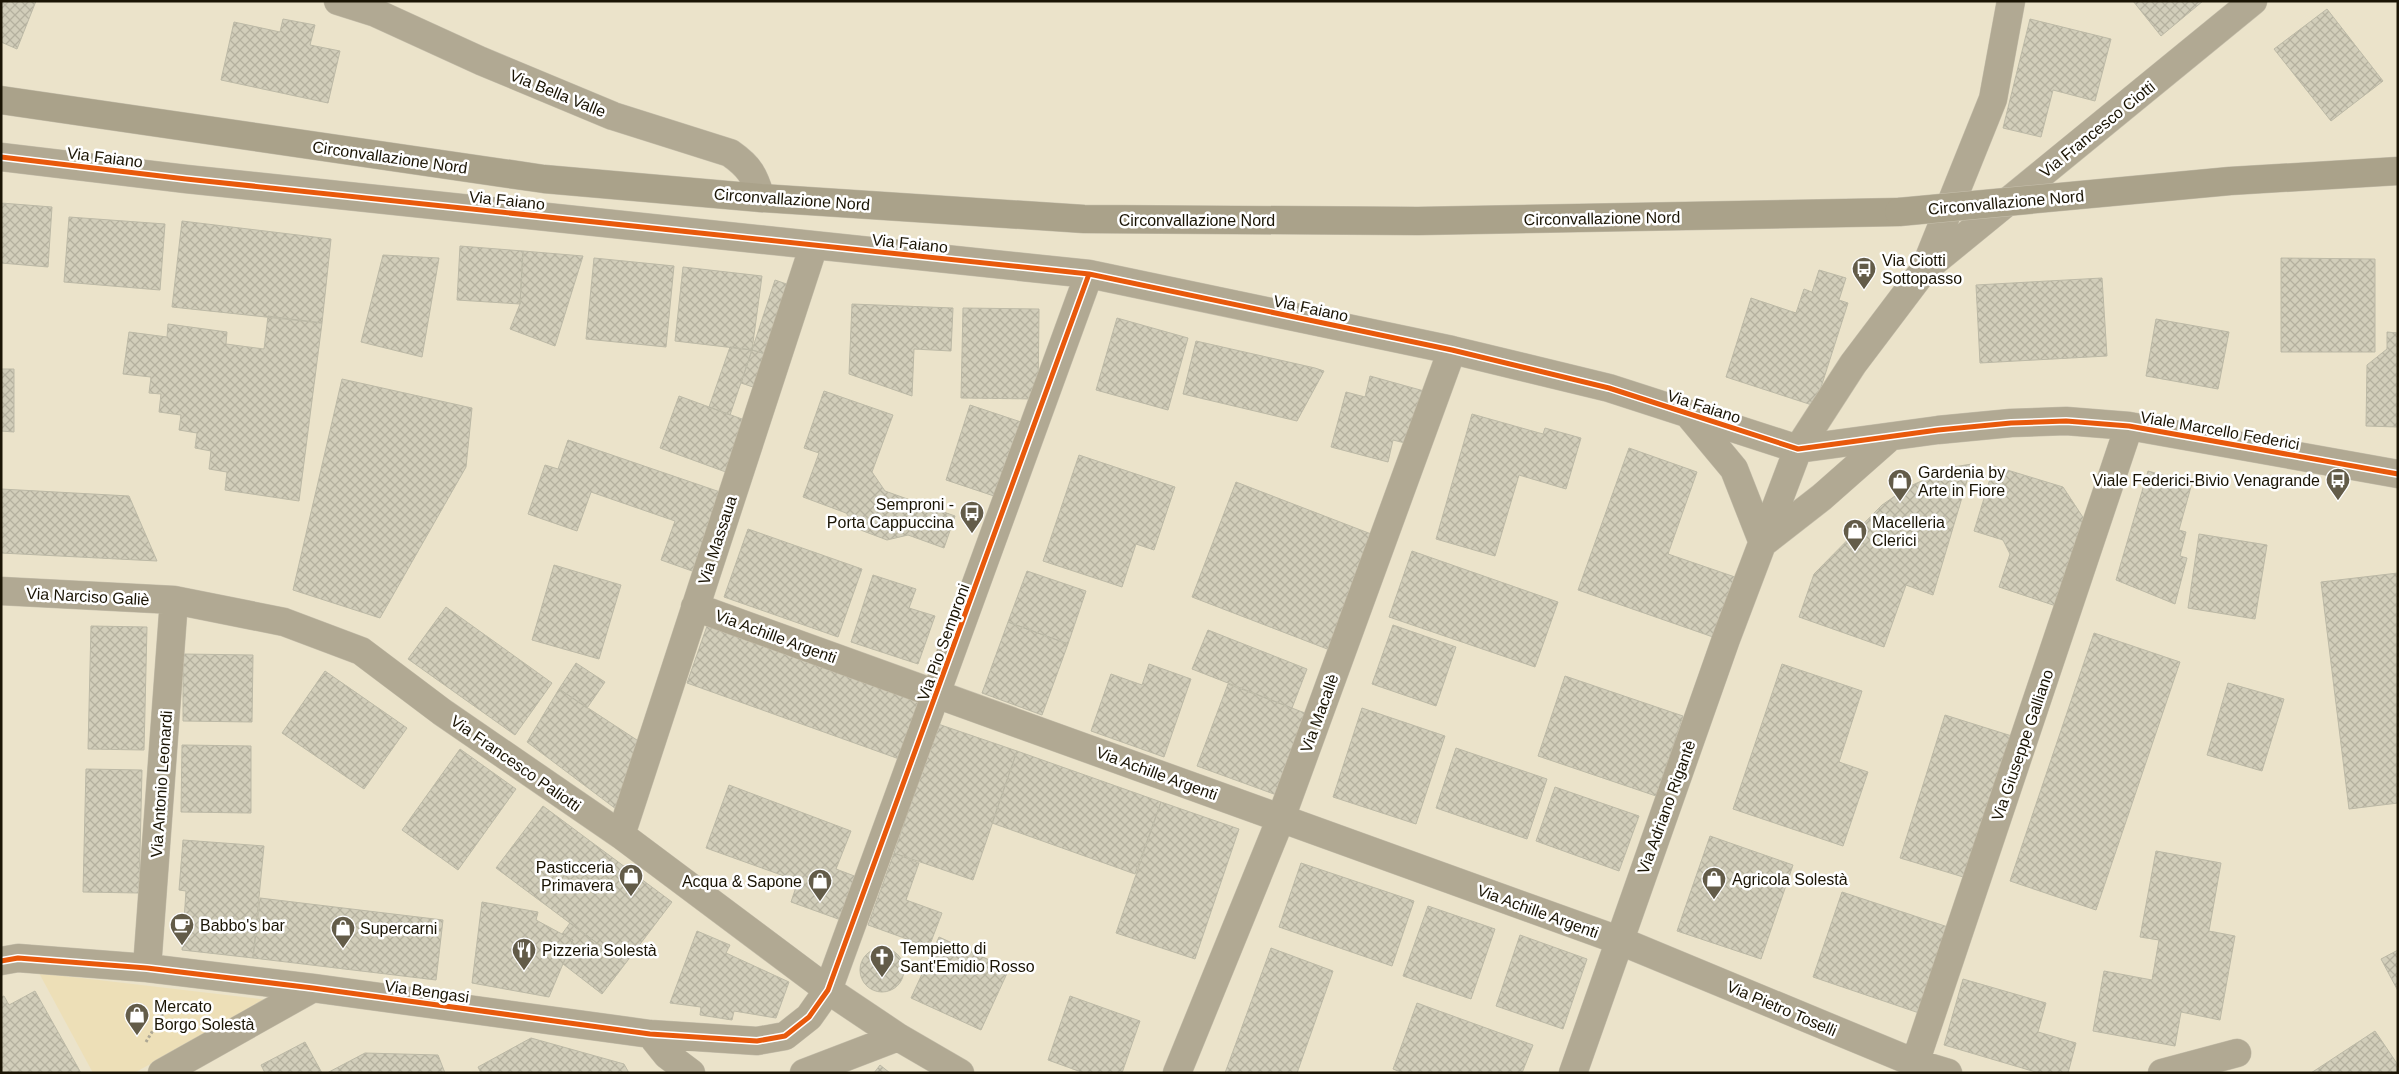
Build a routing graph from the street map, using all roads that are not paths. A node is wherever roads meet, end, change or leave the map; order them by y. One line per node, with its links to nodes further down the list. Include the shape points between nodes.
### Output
1 (338, 1): 7 (street, Via Bella Valle, via 376,13 613,116 730,153 753,174)
2 (2011, 1): 9 (street, via 1993,99)
3 (2253, 1): 9 (street, Via Francesco Ciotti)
4 (1, 100): 7 (main road, Circonvallazione Nord, via 544,179)
5 (1, 157): 8 (street, Via Faiano)
6 (2398, 171): 7 (main road, Circonvallazione Nord, bridge, via 2230,181 1899,212 1418,221 1094,219)
7 (761, 198)
8 (814, 245): 10 (street, Via Faiano); 20 (street, Via Massaua)
9 (1924, 270): 15 (street, Via Francesco Ciotti, via 1853,364)
10 (1089, 274): 11 (street, Via Faiano); 21 (street, Via Pio Semproni)
11 (1452, 350): 12 (street, Via Faiano, via 1609,388); 22 (street, Via Macallè)
12 (1690, 415): 15 (street, Via Faiano); 17 (street, via 1734,468)
13 (2128, 426): 14 (street, Viale Marcello Federici, via 2011,423); 16 (street, Viale Marcello Federici); 32 (street, Via Giuseppe Galliano)
14 (1890, 437): 15 (street, Viale Marcello Federici); 17 (street)
15 (1798, 449): 17 (street, Via Adriano Rigantè)
16 (2398, 474)
17 (1763, 543): 24 (street, Via Adriano Rigantè)
18 (1, 592): 19 (street, Via Narciso Galiè)
19 (174, 600): 23 (street, Via Francesco Paliotti, via 284,622 361,651 442,712); 26 (street, Via Antonio Leonardi)
20 (696, 607): 21 (street, Via Achille Argenti); 23 (street, Via Massaua)
21 (937, 694): 22 (street, Via Achille Argenti); 28 (street, Via Pio Semproni)
22 (1281, 818): 24 (street, Via Achille Argenti); 37 (street, Via Macallè)
23 (621, 835): 28 (street, Via Francesco Paliotti)
24 (1618, 940): 32 (street, Via Pietro Toselli); 38 (street, Via Adriano Rigantè)
25 (1, 961): 26 (street, Via Bengasi, via 18,958)
26 (147, 968): 27 (street, Via Bengasi)
27 (313, 988): 29 (street, Via Bengasi); 33 (street)
28 (828, 990): 29 (street, Via Bengasi, via 809,1017 785,1036 757,1041); 30 (street, Via Francesco Paliotti)
29 (650, 1034): 34 (street, via 667,1055)
30 (898, 1037): 35 (street); 36 (street, Via Francesco Paliotti)
31 (2238, 1053): 40 (street)
32 (1915, 1064): 39 (street, Via Pietro Toselli)
33 (162, 1073)
34 (691, 1073)
35 (804, 1073)
36 (960, 1073)
37 (1177, 1073)
38 (1573, 1073)
39 (1948, 1073)
40 (2162, 1073)

